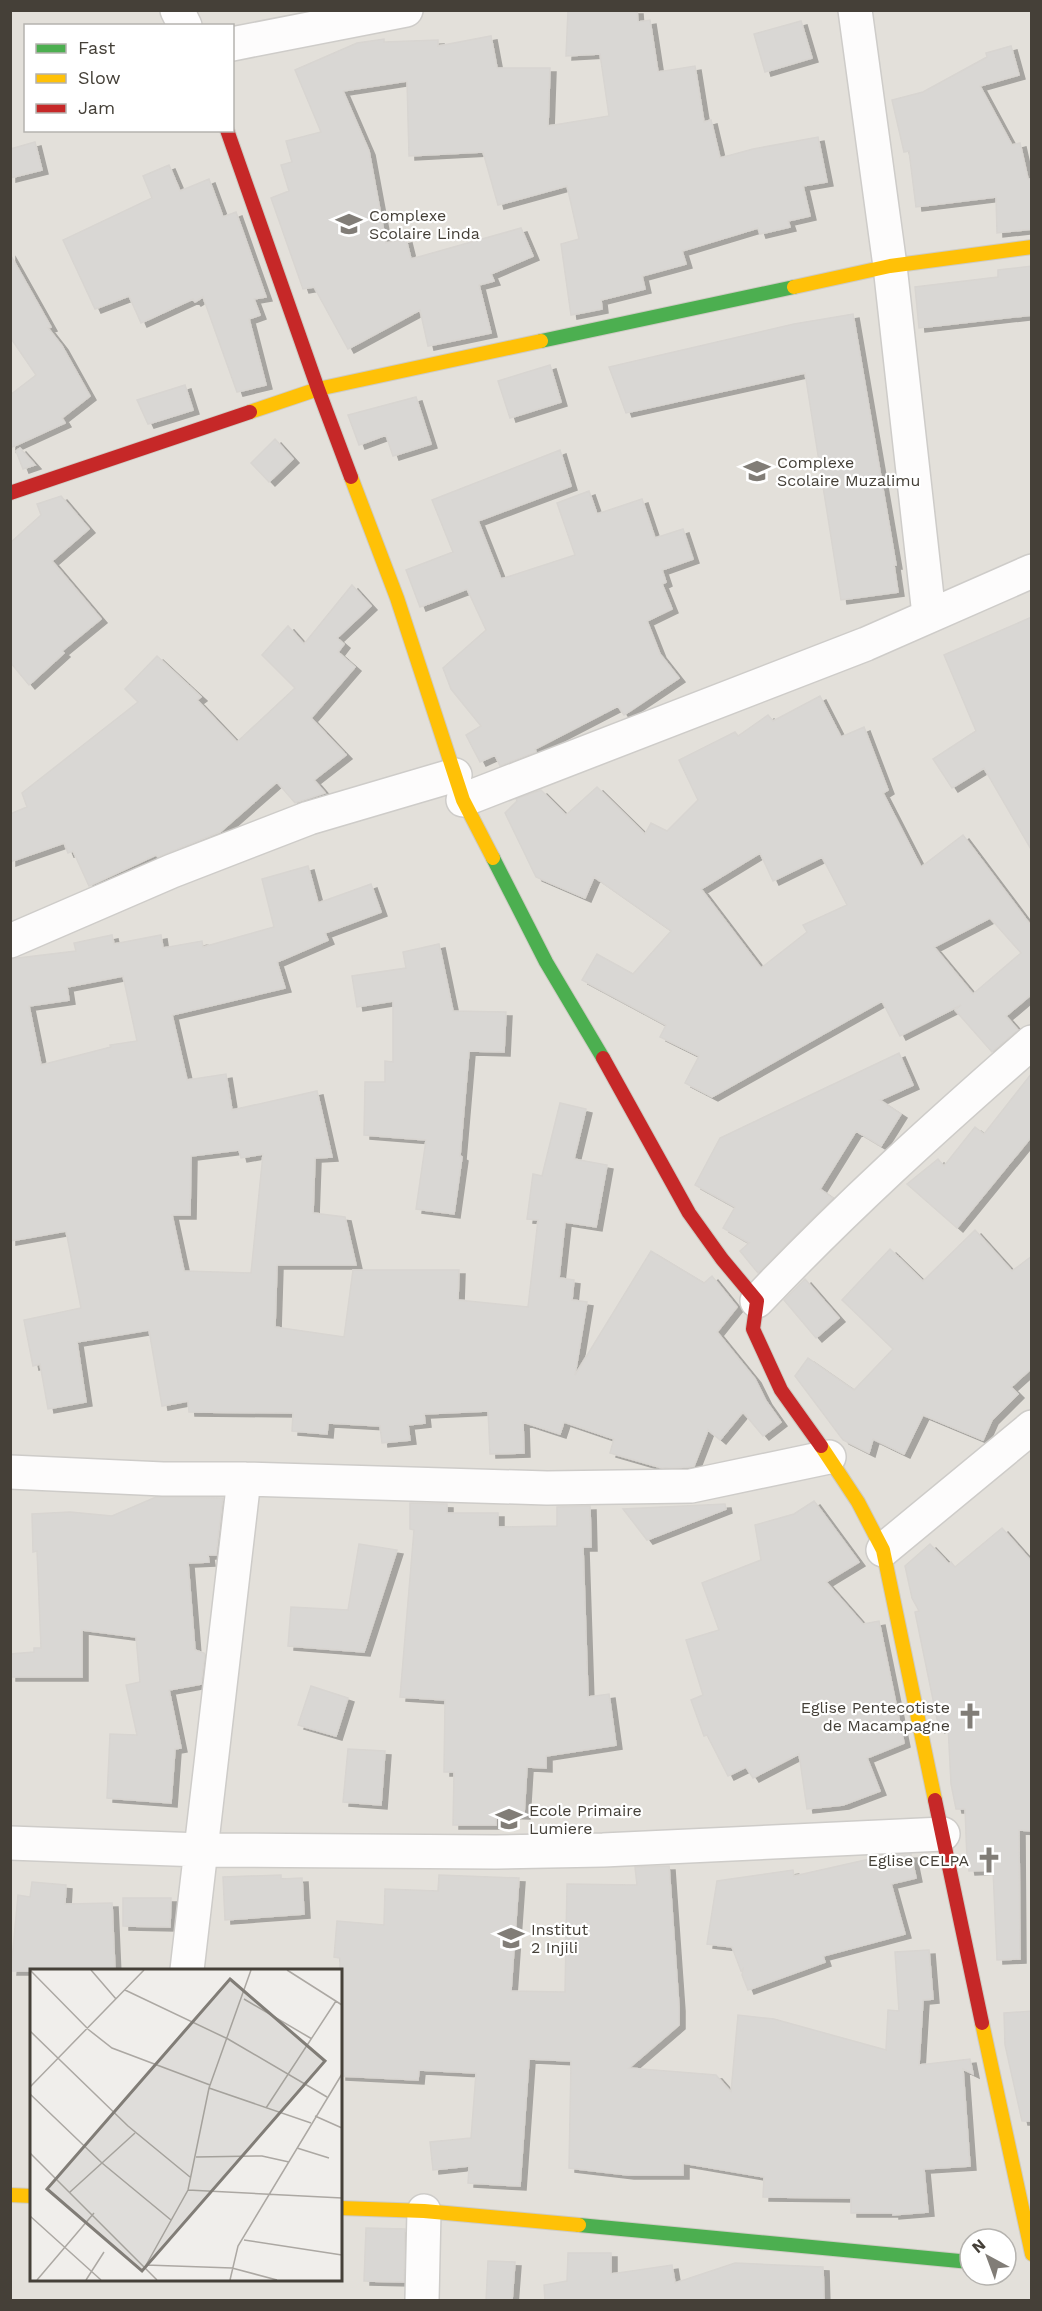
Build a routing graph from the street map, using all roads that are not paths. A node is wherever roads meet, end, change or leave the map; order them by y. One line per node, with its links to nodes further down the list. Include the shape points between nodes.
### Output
1 (177, 10): 4 (street)
2 (406, 10): 5 (street)
3 (855, 10): 8 (street)
4 (184, 24)
5 (234, 44)
6 (228, 132): 9 (street)
7 (1032, 247): 8 (street)
8 (890, 266): 9 (street); 12 (street)
9 (318, 389): 10 (street); 13 (street, via 397,598)
10 (10, 493)
11 (1032, 571): 12 (street)
12 (929, 615): 13 (street, via 866,644)
13 (459, 788): 14 (street, via 309,818 172,871); 16 (street, via 546,962 689,1213)
14 (10, 941)
15 (1032, 1042): 16 (street, via 937,1124)
16 (757, 1301): 18 (street, via 753,1329 762,1350 781,1390)
17 (1032, 1427): 21 (street)
18 (829, 1457): 20 (street, via 691,1486 547,1488); 21 (street)
19 (10, 1472): 20 (street)
20 (244, 1479): 24 (street)
21 (883, 1550): 22 (street)
22 (943, 1834): 24 (street, via 579,1851); 30 (street)
23 (10, 1843): 24 (street)
24 (201, 1850): 25 (street)
25 (187, 1969)
26 (10, 2195): 27 (street)
27 (30, 2196)
28 (342, 2208): 29 (street)
29 (424, 2211): 31 (street); 32 (street)
30 (1031, 2250)
31 (958, 2261)
32 (422, 2301)

